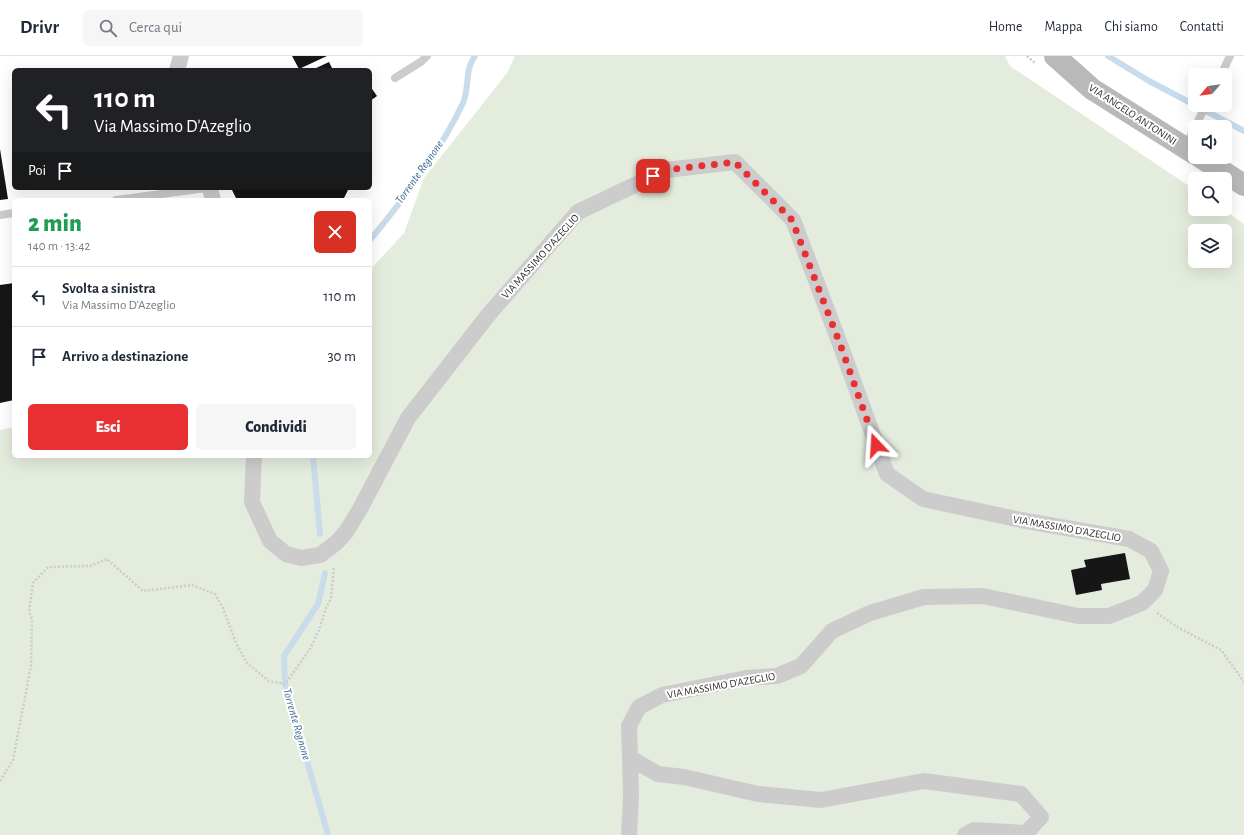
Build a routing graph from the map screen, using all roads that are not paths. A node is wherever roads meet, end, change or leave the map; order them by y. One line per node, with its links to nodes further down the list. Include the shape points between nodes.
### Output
1 (181, 56): 5 (street)
2 (427, 56): 7 (lane)
3 (1055, 56): 8 (main road, VIA ANGELO ANTONINI, via 1092,89)
4 (1230, 56): 6 (lane)
5 (178, 68)
6 (1224, 68)
7 (395, 78)
8 (1188, 144)
9 (1216, 164): 10 (main road, VIA ANGELO ANTONINI)
10 (1244, 184)
11 (192, 190): 12 (lane)
12 (131, 198)
13 (12, 214): 14 (lane)
14 (0, 215)
15 (254, 458): 16 (street, VIA MASSIMO D'AZEGLIO, via 252,502 270,541 286,554 301,558 320,555 346,532 408,418 489,314 578,212 666,170 735,162 792,220 887,474 923,499 1129,539 1151,551 1161,571 1155,590 1142,603 1110,616 1078,616 983,596 924,597 870,613 832,631 801,666 777,676 746,678 662,695 639,707 629,726)
16 (630, 758): 17 (street, VIA MASSIMO D'AZEGLIO, via 632,797); 18 (street, via 658,774 684,777 758,794 821,800 924,780 1021,794 1041,817 1026,833 974,830)
17 (629, 835)
18 (965, 835)

